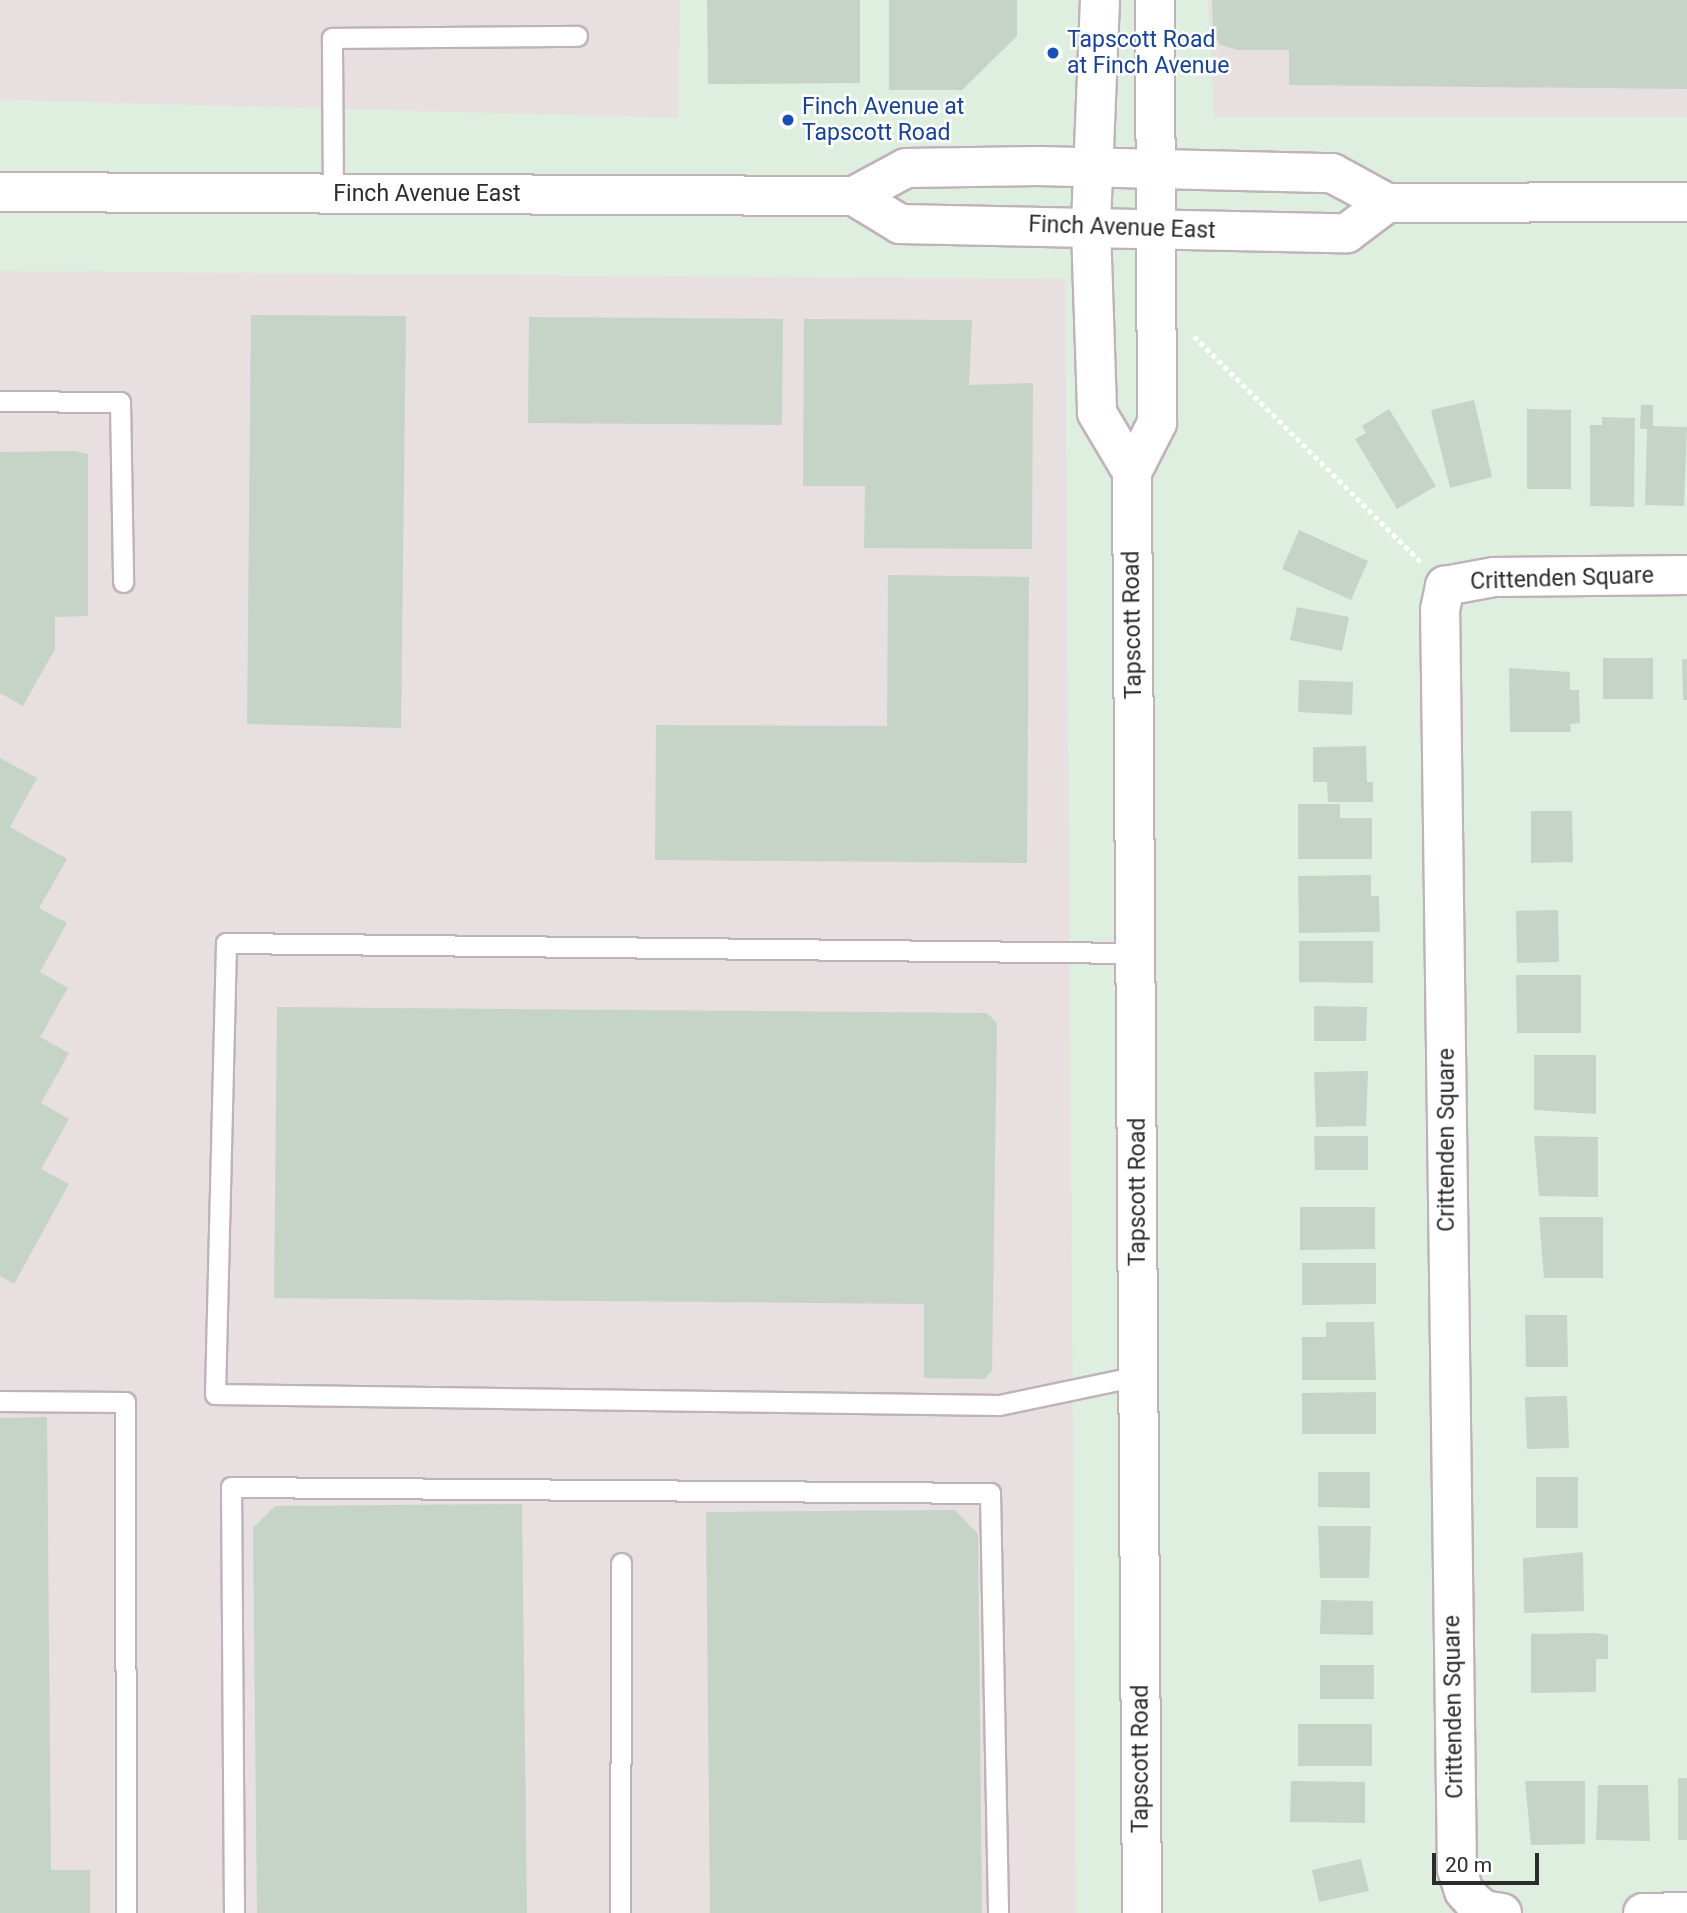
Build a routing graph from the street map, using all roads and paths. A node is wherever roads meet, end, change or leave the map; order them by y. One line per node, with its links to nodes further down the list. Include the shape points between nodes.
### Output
1 (1100, 0): 4 (street, Tapscott Road)
2 (1155, 0): 5 (street, Tapscott Road)
3 (577, 36): 7 (lane, via 331,38)
4 (1094, 168): 5 (street, Finch Avenue East); 8 (street, Finch Avenue East, via 906,167); 11 (street, Tapscott Road)
5 (1157, 170): 10 (street, Finch Avenue East, via 1332,173); 12 (street, Tapscott Road)
6 (0, 192): 7 (street, Finch Avenue East)
7 (333, 194): 8 (street, Finch Avenue East)
8 (854, 196): 11 (street, Finch Avenue East, via 900,224)
9 (1687, 202): 10 (street, Finch Avenue East)
10 (1387, 203): 12 (street, Finch Avenue East, via 1347,233)
11 (1091, 228): 12 (street, Finch Avenue East); 15 (street, Tapscott Road, via 1097,413)
12 (1156, 229): 13 (street, Tapscott Road)
13 (1156, 303): 15 (street, Tapscott Road, via 1157,423); 18 (path)
14 (0, 401): 17 (lane, via 120,402)
15 (1132, 472): 19 (street, Tapscott Road)
16 (1687, 575): 18 (street, Crittenden Square, via 1494,577)
17 (124, 582)
18 (1445, 586): 29 (street, Crittenden Square, via 1440,610 1457,1869 1464,1891 1473,1900 1484,1910)
19 (1138, 953): 20 (street, Tapscott Road); 20 (lane, via 226,943 215,1394 999,1405)
20 (1138, 1376): 28 (street, Tapscott Road)
21 (0, 1401): 24 (lane, via 125,1402)
22 (621, 1563): 26 (lane)
23 (1687, 1912): 30 (street)
24 (126, 1913)
25 (234, 1913): 27 (lane, via 231,1486 990,1493)
26 (620, 1913)
27 (998, 1913)
28 (1142, 1913)
29 (1502, 1913)
30 (1643, 1913)

